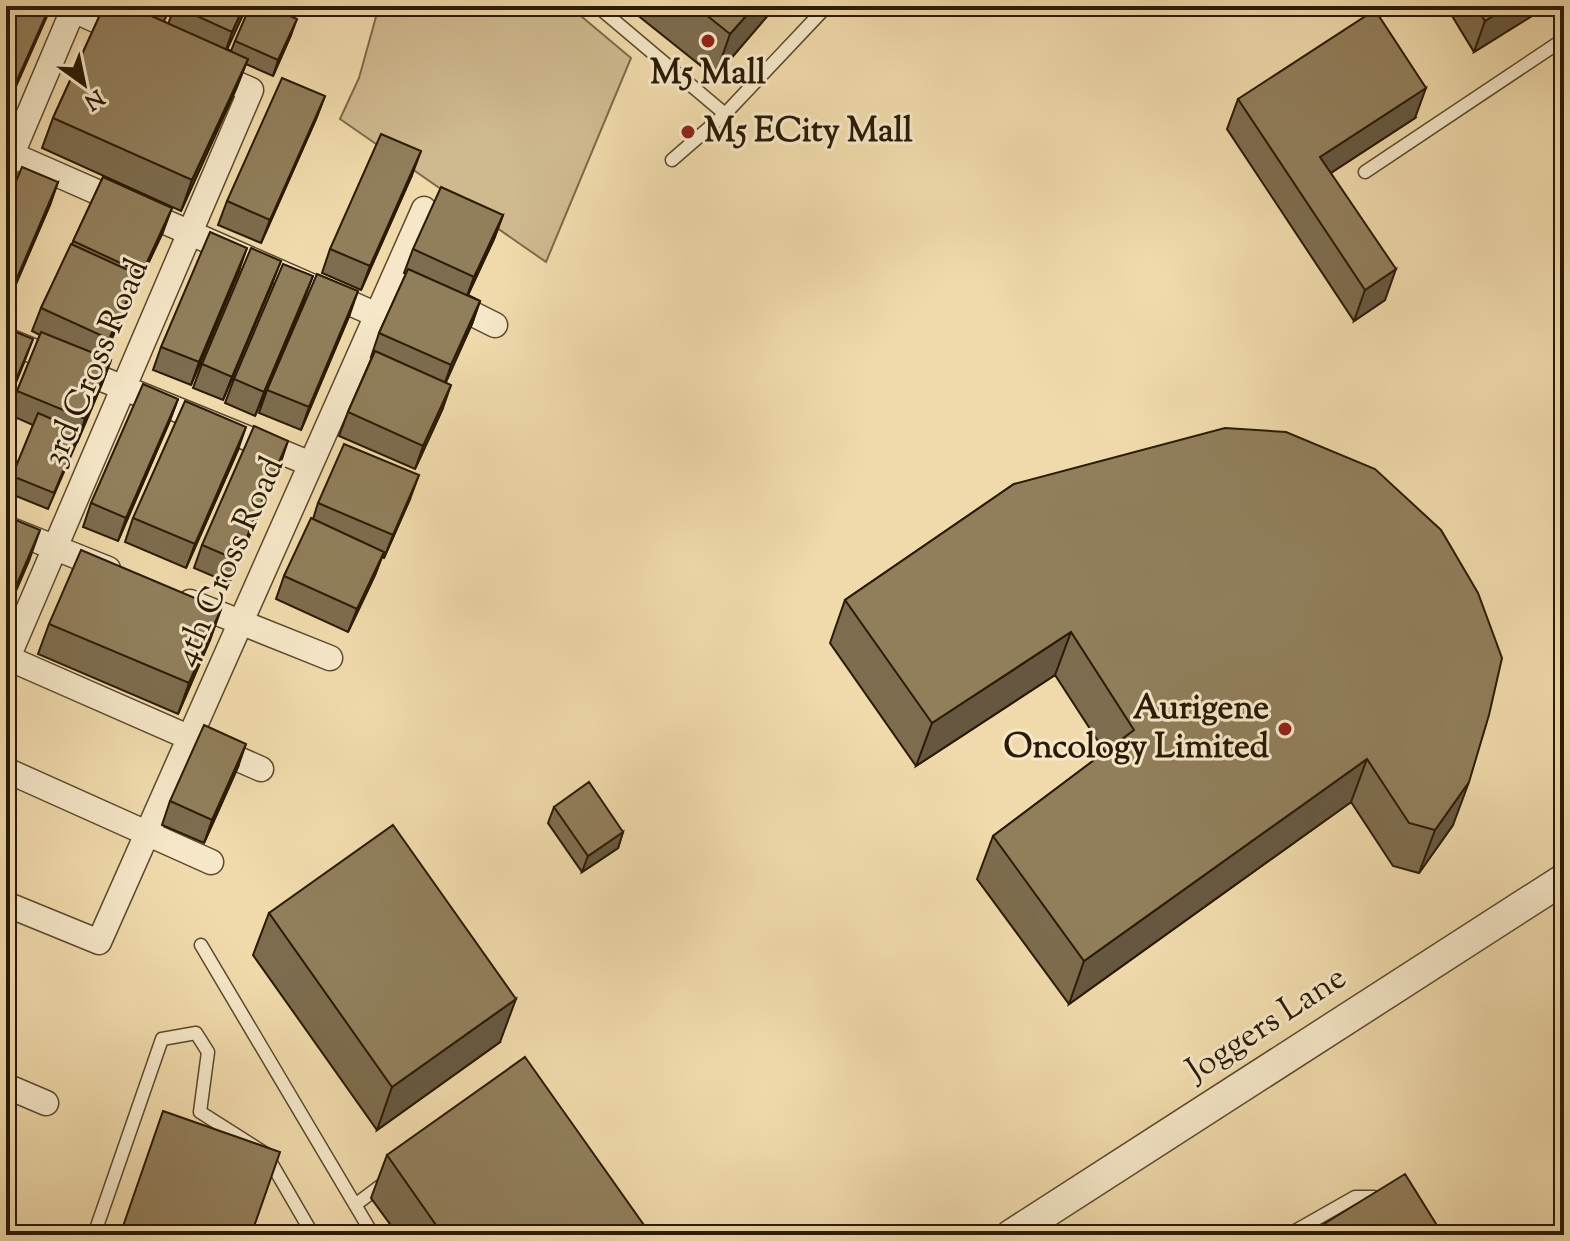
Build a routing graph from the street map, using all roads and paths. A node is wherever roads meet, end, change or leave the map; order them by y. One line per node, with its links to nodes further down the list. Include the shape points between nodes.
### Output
1 (597, 6): 7 (lane)
2 (827, 6): 7 (lane)
3 (69, 8): 5 (street); 8 (street)
4 (1564, 39): 10 (lane)
5 (142, 41)
6 (183, 59): 12 (street, 3rd Cross Road, via 251,90)
7 (725, 114): 9 (lane)
8 (8, 158): 12 (street)
9 (672, 160)
10 (1365, 172)
11 (424, 209): 13 (street, 4th Cross Road)
12 (190, 233): 14 (street); 19 (street, 3rd Cross Road)
13 (394, 276): 14 (street, 4th Cross Road); 15 (street)
14 (377, 315): 17 (street, 4th Cross Road)
15 (495, 325)
16 (6, 340): 19 (street)
17 (358, 358): 18 (street); 20 (street, 4th Cross Road)
18 (383, 370)
19 (124, 388): 22 (street); 26 (street, 3rd Cross Road)
20 (322, 440): 21 (street); 22 (street, 4th Cross Road)
21 (347, 452)
22 (311, 464): 23 (street, 4th Cross Road)
23 (283, 527): 25 (street); 29 (street, 4th Cross Road)
24 (6, 528): 26 (street)
25 (309, 538)
26 (55, 548): 27 (street); 31 (street, 3rd Cross Road)
27 (126, 576)
28 (169, 594): 29 (street)
29 (240, 622): 30 (street); 32 (street, 4th Cross Road)
30 (330, 658)
31 (7, 660): 32 (street)
32 (190, 737): 33 (street); 35 (street, 4th Cross Road)
33 (261, 769)
34 (6, 770): 35 (street)
35 (147, 833): 36 (street); 38 (street, 4th Cross Road, via 99,942)
36 (211, 862)
37 (1564, 879): 48 (street, Joggers Lane)
38 (6, 904)
39 (201, 945): 43 (lane)
40 (6, 1086): 41 (street)
41 (46, 1103)
42 (391, 1178): 43 (lane)
43 (355, 1205): 47 (lane)
44 (1387, 1214): 49 (lane, via 1374,1197 1364,1195)
45 (94, 1235): 46 (lane, via 162,1039 196,1033 208,1052 200,1112 266,1154)
46 (313, 1235)
47 (373, 1235)
48 (1011, 1235)
49 (1288, 1235)

